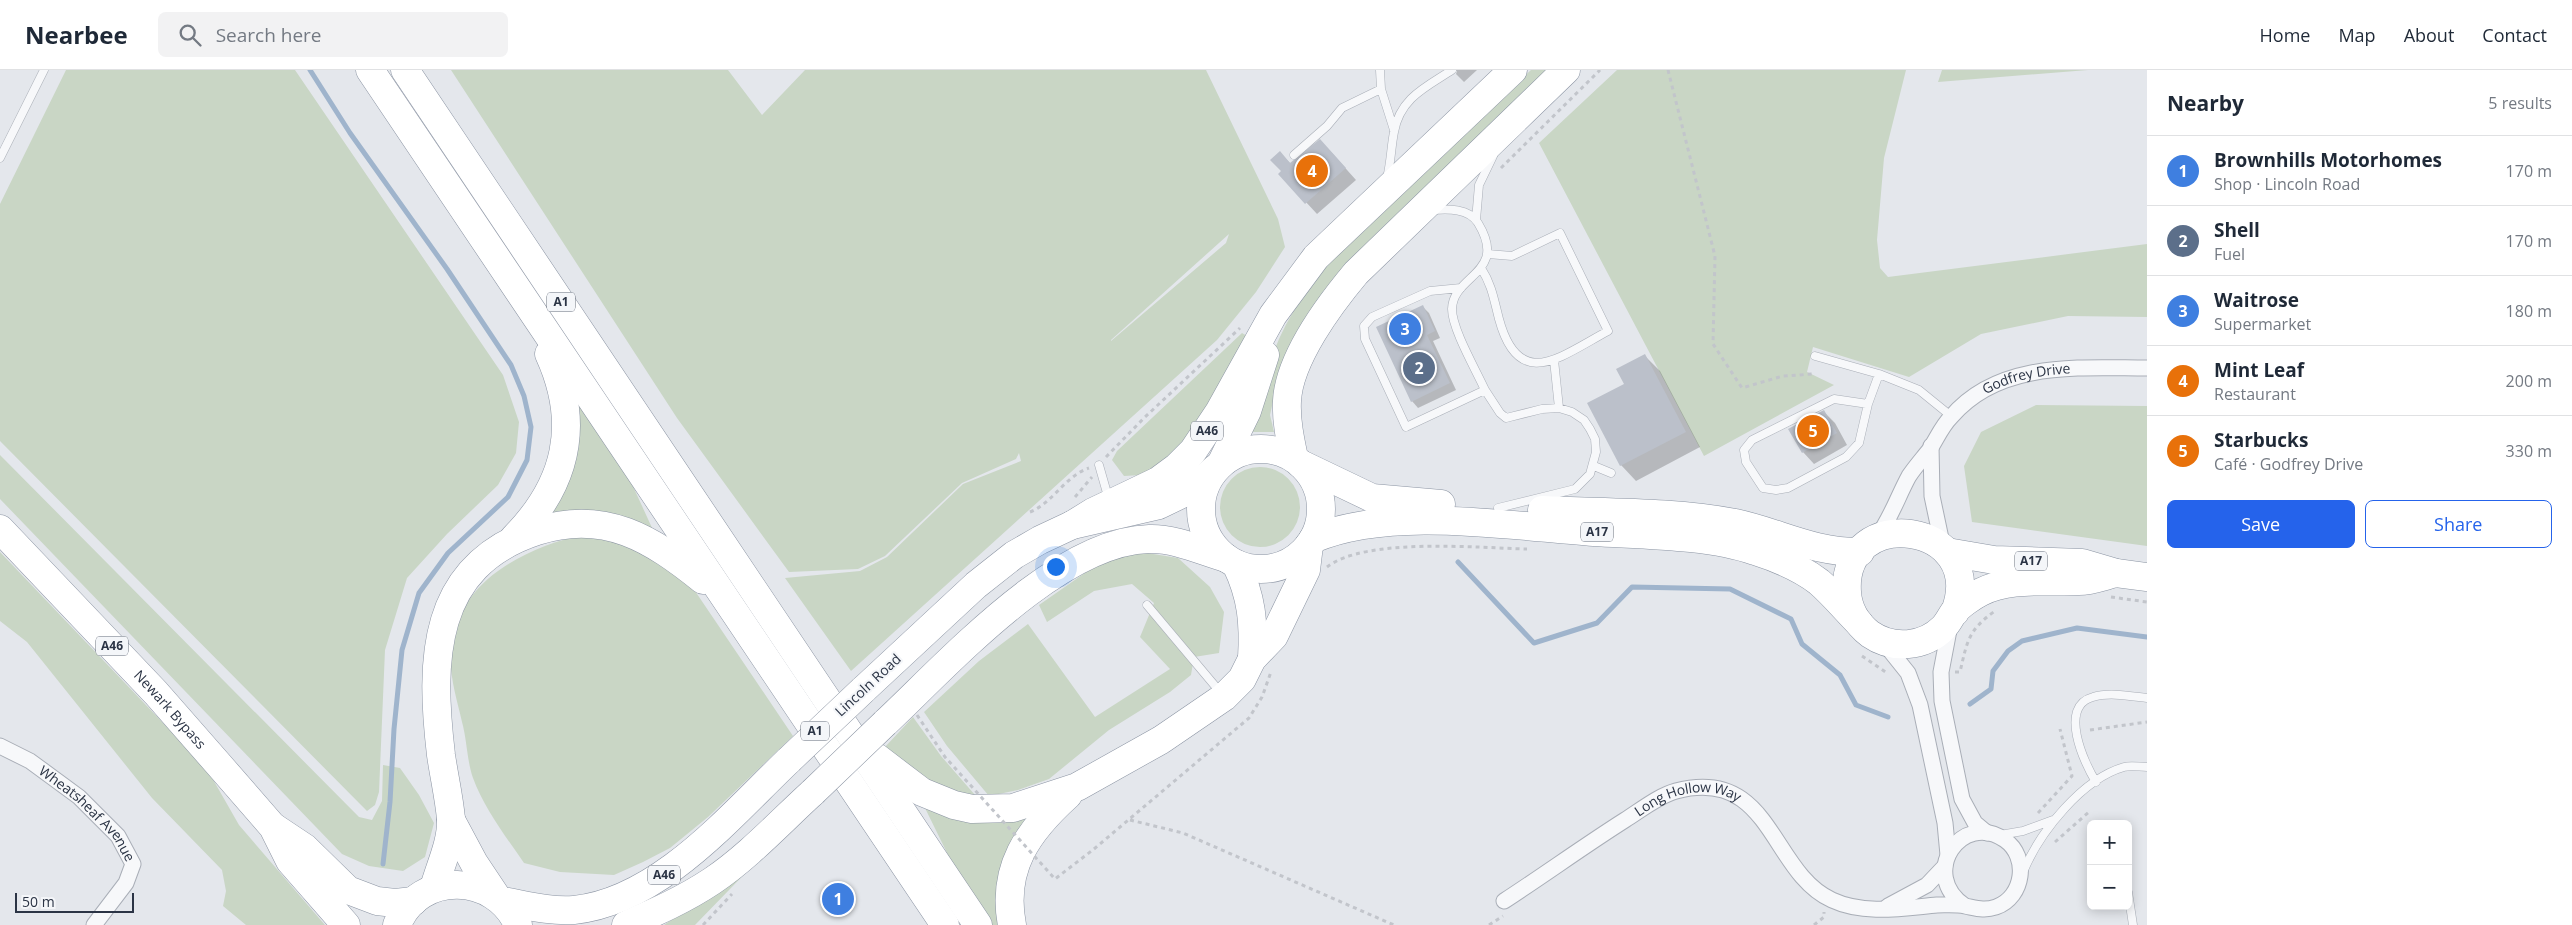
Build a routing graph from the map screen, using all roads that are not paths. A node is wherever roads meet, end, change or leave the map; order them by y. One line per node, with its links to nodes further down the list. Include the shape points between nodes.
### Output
1 (44, 70): 12 (lane)
2 (370, 70): 19 (highway, A1)
3 (404, 70): 54 (highway, A1)
4 (1380, 70): 8 (lane)
5 (1452, 70): 10 (lane, via 1408,99)
6 (1513, 70): 13 (highway, A46)
7 (1566, 70): 9 (highway)
8 (1381, 89): 10 (lane); 11 (lane, via 1342,108)
9 (1509, 125): 14 (highway); 15 (lane, via 1482,179)
10 (1394, 130): 13 (lane, via 1391,163)
11 (1294, 155)
12 (0, 158)
13 (1381, 196): 18 (highway, A46, via 1316,257)
14 (1418, 213): 15 (lane, via 1451,208); 30 (highway, via 1356,273 1329,306 1310,338 1291,379 1287,399)
15 (1476, 220): 16 (lane, via 1486,238)
16 (1488, 254): 17 (lane); 22 (lane, via 1512,256 1560,233 1608,332)
17 (1481, 268): 20 (lane); 22 (lane, via 1491,284 1499,319 1513,354 1537,364)
18 (1294, 286): 32 (highway, A46, via 1269,343 1248,410); 35 (highway, A46, via 1273,315 1219,412 1193,451 1158,481)
19 (517, 287): 39 (highway, via 558,376 566,408 566,426 562,462 549,494 529,522); 46 (highway, A1)
20 (1461, 288): 25 (lane, via 1452,308 1454,320); 25 (lane, via 1430,291 1372,317 1363,332 1406,427)
21 (1815, 356): 24 (lane)
22 (1554, 360): 27 (lane)
23 (2147, 368): 28 (street, Godfrey Drive, via 2070,368 2011,377 1969,399)
24 (1879, 374): 26 (lane); 28 (lane, via 1919,390)
25 (1485, 390): 27 (lane, via 1506,418)
26 (1868, 404): 26 (lane, via 1834,399 1752,440 1744,450 1746,462 1763,488 1788,488 1846,458 1859,443)
27 (1558, 408): 33 (lane, via 1572,412 1590,429 1595,439)
28 (1951, 416): 29 (street, Godfrey Drive)
29 (1931, 446): 41 (street, Godfrey Drive, via 1909,477 1891,516); 42 (street, via 1932,496)
30 (1297, 461): 32 (highway, via 1272,450 1254,449 1238,453); 36 (highway, A17, via 1372,498); 40 (highway, via 1316,485 1321,503 1319,525)
31 (1099, 465): 35 (lane)
32 (1219, 465): 37 (highway, Lincoln Road / A46, via 1192,489 1159,505); 43 (highway, via 1203,490 1200,516 1209,540)
33 (1594, 466): 34 (lane); 36 (lane, via 1583,484 1575,489)
34 (1611, 473)
35 (1110, 505): 37 (highway, A46)
36 (1498, 508): 41 (highway, A17, via 1714,520 1765,531 1822,550)
37 (1071, 514): 66 (highway, Lincoln Road / A46, bridge, via 1040,540 999,566 684,860 661,877 624,896 573,910 545,909)
38 (0, 528): 61 (highway, Newark Bypass / A46, via 156,693)
39 (509, 542): 46 (highway, via 562,526 582,524 622,530 658,545); 59 (highway, via 464,582 454,596 441,628 436,692)
40 (1311, 542): 43 (highway, via 1292,560 1274,568 1254,569); 49 (highway, A17, via 1346,528 1405,521 1660,536 1725,544 1761,553 1808,575); 51 (highway, via 1308,564)
41 (1868, 545): 42 (highway, via 1894,533 1915,533 1929,538); 49 (highway, via 1850,568 1847,587 1850,606)
42 (1945, 550): 44 (highway, A17, via 1994,560 2082,563); 48 (highway, via 1955,565 1959,581 1959,596)
43 (1231, 561): 51 (highway, via 1246,587); 75 (highway, A46, bridge, via 1173,541 1150,539 1114,544 1095,551 1050,576 1005,611 735,864 662,909)
44 (2116, 573): 45 (highway, A17); 48 (highway, A17, via 2081,581 2038,581 1990,587)
45 (2147, 577)
46 (724, 597): 76 (highway, A1)
47 (1147, 605): 52 (lane)
48 (1953, 615): 50 (highway, via 1942,630 1924,641 1902,645); 62 (street, via 1941,672 1942,701 1962,799 1975,823)
49 (1859, 623): 50 (highway)
50 (1882, 640): 63 (street, via 1908,673 1920,705 1945,823)
51 (1262, 665): 52 (highway)
52 (1224, 697): 58 (highway, via 1161,740)
53 (2147, 698): 57 (lane, via 2093,696 2081,703 2075,720 2077,739 2085,764)
54 (850, 735): 58 (highway, via 908,783 954,805 1013,808); 77 (highway, A1)
55 (0, 746): 71 (street, Wheatsheaf Avenue, via 30,761 79,797 118,836 133,864 126,883)
56 (2147, 767): 57 (lane, via 2126,767 2108,773)
57 (2096, 782): 60 (lane)
58 (1077, 787): 78 (highway, via 1041,820 1021,850 1011,882)
59 (451, 820): 65 (highway, via 447,848); 66 (highway, via 474,863)
60 (2053, 820): 62 (lane, via 2023,831); 64 (lane)
61 (273, 827): 65 (highway, Newark Bypass / A46, via 305,848 348,890 377,901 395,903); 72 (highway, Newark Bypass / A46, via 290,861)
62 (1992, 834): 63 (street, via 1965,837 1954,846); 64 (street, via 2013,848 2018,857)
63 (1946, 861): 68 (street, via 1946,883 1950,892); 69 (street, Long Hollow Way, via 1928,885)
64 (2020, 877): 68 (street, via 2012,896 2001,905 1985,910)
65 (424, 895): 66 (highway, Lincoln Road, via 450,884 466,884 482,888); 73 (highway)
66 (499, 899): 74 (highway)
67 (1504, 901): 69 (street, Long Hollow Way, via 1666,794 1703,788 1737,797 1756,811 1801,874 1822,894 1852,907)
68 (1965, 906): 69 (street, Long Hollow Way)
69 (1882, 908)
70 (2131, 910): 79 (lane)
71 (94, 925)
72 (346, 925)
73 (397, 925)
74 (518, 925)
75 (626, 925)
76 (945, 925)
77 (978, 925)
78 (1012, 925)
79 (2133, 925)

